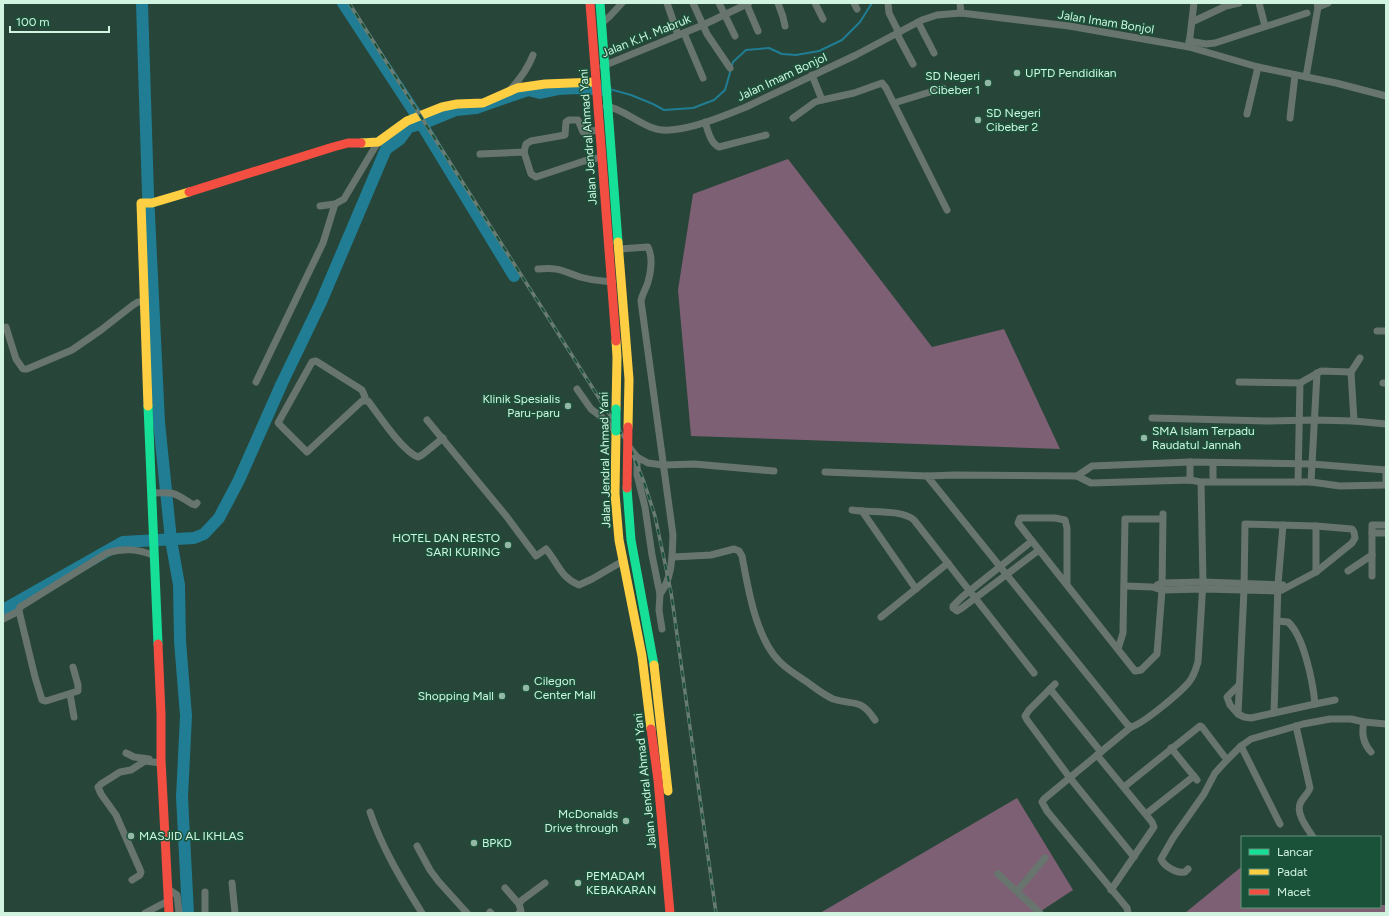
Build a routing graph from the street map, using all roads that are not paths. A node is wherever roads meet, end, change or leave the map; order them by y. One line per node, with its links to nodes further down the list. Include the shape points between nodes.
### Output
1 (590, 3): 38 (main road, Jalan Jendral Ahmad Yani)
2 (600, 3): 24 (main road, Jalan Jendral Ahmad Yani)
3 (622, 3): 24 (street)
4 (667, 3): 30 (street)
5 (693, 3): 25 (street)
6 (719, 3): 20 (street)
7 (747, 3): 20 (street, Jalan K.H. Mabruk); 28 (street)
8 (778, 3): 26 (street)
9 (815, 3): 21 (street)
10 (888, 3): 29 (street, via 889,13)
11 (960, 3): 19 (street)
12 (1194, 3): 23 (street)
13 (1239, 3): 16 (street)
14 (1259, 3): 27 (street)
15 (1328, 3): 17 (street)
16 (1226, 5): 23 (street)
17 (1318, 5): 42 (street)
18 (1307, 13): 27 (street)
19 (961, 14): 22 (street, Jalan Imam Bonjol, via 937,15); 32 (street, Jalan Imam Bonjol, via 1069,26)
20 (725, 15): 25 (street, Jalan K.H. Mabruk); 31 (street)
21 (823, 19)
22 (918, 22): 29 (street, Jalan Imam Bonjol); 33 (street)
23 (1192, 22): 32 (street)
24 (601, 24): 36 (main road, Jalan Jendral Ahmad Yani)
25 (703, 25): 30 (street, Jalan K.H. Mabruk); 39 (street)
26 (785, 26)
27 (1265, 26): 32 (street, via 1212,44)
28 (758, 31)
29 (898, 33): 35 (street); 40 (street, Jalan Imam Bonjol)
30 (681, 34): 36 (street, Jalan K.H. Mabruk); 43 (street)
31 (735, 36)
32 (1189, 44): 37 (street, Jalan Imam Bonjol)
33 (934, 53)
34 (533, 55): 46 (street, via 520,79)
35 (913, 64)
36 (605, 65): 38 (street, Jalan K.H. Mabruk); 51 (main road, Jalan Jendral Ahmad Yani)
37 (1258, 67): 41 (street, Jalan Imam Bonjol); 52 (street)
38 (595, 68): 44 (main road, Jalan Jendral Ahmad Yani)
39 (730, 68)
40 (812, 75): 48 (street); 55 (street, Jalan Imam Bonjol, via 741,109)
41 (1295, 75): 42 (street, Jalan Imam Bonjol); 54 (street)
42 (1306, 77): 47 (street, Jalan Imam Bonjol)
43 (703, 78)
44 (596, 83): 46 (main road, via 530,86); 50 (main road, Jalan Jendral Ahmad Yani)
45 (943, 88): 49 (street)
46 (508, 92): 58 (main road, via 483,103 442,107 407,121)
47 (1386, 96)
48 (822, 100): 49 (street, via 882,83); 53 (street)
49 (894, 103): 64 (street)
50 (598, 105): 51 (street, Jalan Imam Bonjol); 56 (main road, Jalan Jendral Ahmad Yani)
51 (608, 106): 55 (street, Jalan Imam Bonjol, via 658,131 681,129); 65 (main road, Jalan Jendral Ahmad Yani)
52 (1247, 114)
53 (793, 118)
54 (1290, 118)
55 (705, 122): 57 (street, via 715,146)
56 (600, 130): 59 (street, via 583,132 578,120 569,120 566,122 564,135 531,141 525,146); 61 (main road, Jalan Jendral Ahmad Yani)
57 (766, 135)
58 (378, 142): 62 (street, via 344,199); 68 (main road, via 348,143 149,204 141,204)
59 (524, 152): 60 (street); 61 (street, via 531,174 536,177)
60 (480, 154)
61 (602, 157): 67 (main road, Jalan Jendral Ahmad Yani)
62 (335, 204): 63 (street); 75 (street, via 320,249)
63 (320, 206)
64 (947, 210)
65 (618, 249): 92 (street, via 648,247 650,252 648,282 642,301); 195 (main road, Jalan Jendral Ahmad Yani, bridge, via 629,379 626,488 631,540 653,659 666,766)
66 (538, 270): 67 (street, via 551,268 581,277)
67 (612, 282): 121 (main road, Jalan Jendral Ahmad Yani, bridge, via 617,357 616,515)
68 (144, 302): 69 (street, via 133,305 72,350 27,370 23,369 16,359); 107 (main road)
69 (6, 327)
70 (1377, 331): 71 (street)
71 (1386, 332)
72 (1360, 358): 73 (street)
73 (1351, 372): 74 (street); 84 (street)
74 (1317, 373): 77 (street); 83 (street)
75 (256, 382)
76 (1238, 382): 77 (street)
77 (1300, 383): 82 (street)
78 (577, 389): 87 (street, via 591,409 611,425)
79 (365, 400): 79 (street, via 307,452 278,423 312,362 316,360 362,390); 86 (street, via 413,456 422,455)
80 (1152, 418): 82 (street)
81 (427, 420): 86 (street)
82 (1300, 420): 83 (street); 90 (street)
83 (1314, 420): 84 (street); 91 (street)
84 (1354, 421): 85 (street)
85 (1386, 424)
86 (443, 438): 121 (street, via 536,556 546,549 571,582 579,585)
87 (637, 458): 92 (street); 136 (street, via 637,475)
88 (1190, 462): 89 (street); 93 (street); 99 (street)
89 (1213, 463): 90 (street); 100 (street)
90 (1298, 464): 91 (street); 103 (street)
91 (1312, 464): 94 (street); 104 (street)
92 (663, 465): 95 (street, via 694,464); 120 (street, via 673,535)
93 (1092, 466): 98 (street); 105 (street)
94 (1386, 470): 101 (street)
95 (774, 471)
96 (825, 472): 97 (street)
97 (927, 476): 98 (street); 123 (street)
98 (1076, 476): 105 (street)
99 (1190, 480): 102 (street); 105 (street)
100 (1213, 481): 102 (street); 103 (street)
101 (1386, 481)
102 (1201, 482): 131 (street)
103 (1298, 482): 104 (street)
104 (1311, 482): 106 (street, via 1340,486)
105 (1091, 483)
106 (1386, 485)
107 (156, 493): 108 (street, via 175,493 192,504); 118 (main road)
108 (197, 503)
109 (852, 510): 110 (street)
110 (862, 511): 122 (street, via 910,516); 134 (street)
111 (1282, 525): 113 (street); 132 (street, via 1245,521); 133 (street)
112 (1386, 525): 114 (street, via 1372,525)
113 (1316, 526): 125 (street); 125 (street, via 1349,528 1354,532 1355,538)
114 (1372, 533): 115 (street); 119 (street)
115 (1386, 533)
116 (1032, 541): 117 (street); 123 (street); 128 (street, via 1018,523 1020,518 1065,520)
117 (1039, 550): 126 (street); 128 (street)
118 (153, 553): 138 (street, via 131,549 107,553 26,602 20,606); 164 (main road)
119 (1372, 555): 124 (street); 127 (street)
120 (673, 557): 136 (street, via 668,580); 153 (street, via 711,555 734,549 739,551 753,610 765,638 779,661 833,699 860,704)
121 (623, 561): 194 (main road, Jalan Jendral Ahmad Yani, via 648,697)
122 (948, 563): 134 (street); 135 (street)
123 (1000, 566): 126 (street); 135 (street)
124 (1348, 571)
125 (1316, 572): 133 (street, via 1305,579)
126 (1006, 575): 137 (street); 157 (street)
127 (1372, 576)
128 (1067, 583): 143 (street)
129 (1125, 586): 130 (street); 130 (street, via 1125,519 1162,516); 143 (street, via 1123,633)
130 (1162, 586): 131 (street); 143 (street, via 1155,657 1137,671)
131 (1203, 586): 132 (street); 157 (street, via 1198,662 1195,671 1189,682 1178,692 1140,723)
132 (1244, 587): 133 (street); 146 (street)
133 (1278, 588): 141 (street)
134 (916, 589): 139 (street)
135 (969, 591): 137 (street); 137 (street, via 953,608 957,611)
136 (660, 594): 142 (street)
137 (975, 598): 145 (street)
138 (19, 611): 140 (street); 147 (street, via 42,700)
139 (881, 617)
140 (3, 619)
141 (1277, 620): 149 (street, via 1288,622 1297,634 1311,676); 150 (street)
142 (662, 629)
143 (1118, 649)
144 (72, 667): 147 (street, via 79,689 76,693)
145 (1034, 673)
146 (1239, 685): 151 (street); 151 (street, via 1227,697)
147 (70, 694): 152 (street)
148 (1335, 700): 149 (street)
149 (1315, 704): 150 (street)
150 (1274, 713): 151 (street, via 1251,718 1244,718)
151 (1238, 714)
152 (74, 717)
153 (874, 720)
154 (1364, 722): 155 (street); 156 (street, via 1351,718 1330,719); 160 (street, via 1363,737 1366,747)
155 (1386, 724)
156 (1296, 726): 158 (street, via 1251,739); 170 (street, via 1310,788 1300,803 1299,812)
157 (1131, 727): 162 (street)
158 (1241, 746): 169 (street); 174 (street, via 1215,774 1161,859 1180,873)
159 (1171, 748): 163 (street, via 1200,726); 166 (street); 168 (street, via 1196,778)
160 (1371, 752)
161 (126, 753): 164 (street)
162 (1099, 754): 165 (street); 165 (street, via 1053,687 1025,716); 166 (street)
163 (1224, 756)
164 (161, 762): 176 (street, via 145,761 131,770 120,772 98,787 116,815 141,872); 180 (main road)
165 (1070, 778): 172 (street); 181 (street, via 1044,799 1043,806)
166 (1124, 787): 168 (street)
167 (370, 812): 191 (street, via 399,874)
168 (1146, 814): 172 (street, via 1154,827)
169 (1280, 824)
170 (1312, 836)
171 (417, 846): 192 (street, via 434,875)
172 (1134, 857): 181 (street)
173 (1045, 858): 182 (street)
174 (1188, 869)
175 (998, 874): 182 (street)
176 (132, 880)
177 (232, 883): 190 (street)
178 (544, 883): 185 (street)
179 (505, 888): 185 (street)
180 (168, 889): 184 (main road); 188 (street, via 178,895)
181 (1111, 890): 197 (street, via 1127,908)
182 (1017, 891): 196 (street)
183 (205, 892): 189 (street)
184 (168, 901): 186 (street); 187 (main road)
185 (519, 904): 193 (street)
186 (145, 913)
187 (169, 913)
188 (179, 913)
189 (205, 913)
190 (235, 913)
191 (422, 913)
192 (467, 913)
193 (519, 913)
194 (670, 913)
195 (678, 913)
196 (1040, 913)
197 (1128, 913)

